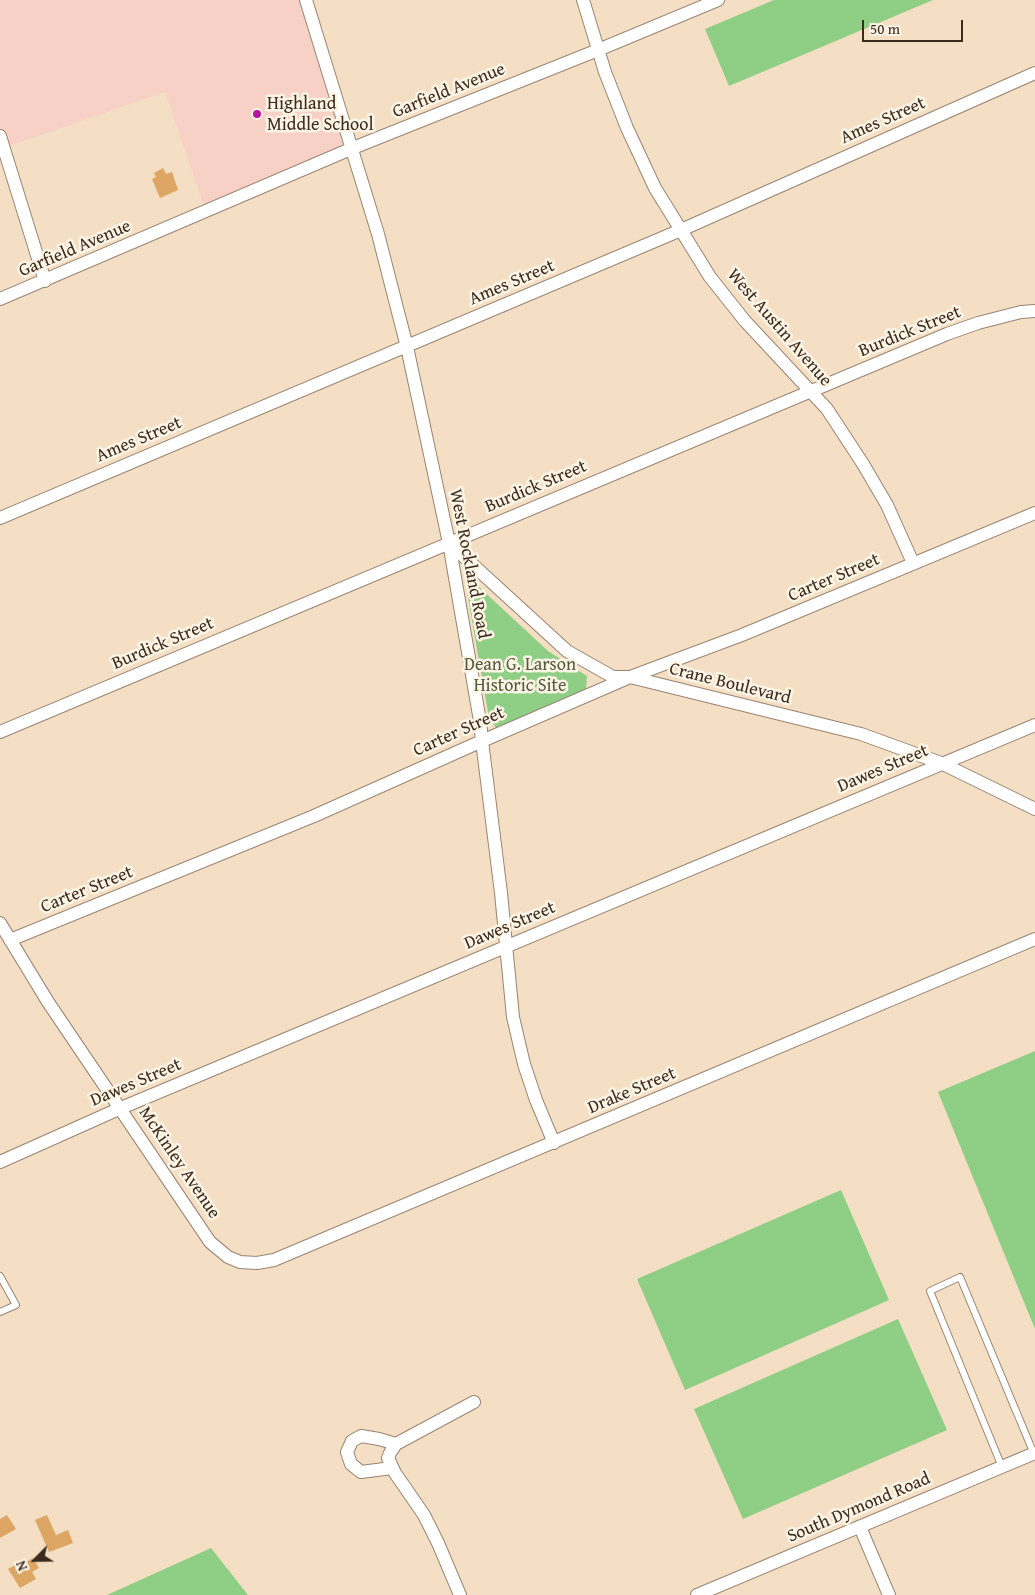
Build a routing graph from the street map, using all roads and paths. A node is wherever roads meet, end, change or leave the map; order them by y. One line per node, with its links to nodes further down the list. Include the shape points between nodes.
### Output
1 (306, 0): 7 (street, West Rockland Road)
2 (583, 0): 4 (street, West Austin Avenue)
3 (718, 0): 4 (street, Garfield Avenue)
4 (598, 50): 7 (street, Garfield Avenue); 8 (street, West Austin Avenue, via 627,128 655,188)
5 (1035, 73): 8 (street, Ames Street)
6 (0, 136): 9 (street)
7 (353, 148): 9 (street, Garfield Avenue); 12 (street, West Rockland Road)
8 (680, 230): 12 (street, Ames Street); 13 (street, West Austin Avenue, via 710,277 745,321)
9 (45, 281): 10 (street, Garfield Avenue)
10 (0, 300)
11 (1035, 311): 13 (street, Burdick Street, via 978,323 947,334)
12 (407, 346): 15 (street, Ames Street); 16 (street, West Rockland Road)
13 (811, 392): 16 (street, Burdick Street); 17 (street, West Austin Avenue, via 827,409 863,464 887,505)
14 (1035, 513): 17 (street, Carter Street)
15 (0, 518)
16 (449, 543): 18 (street, Crane Boulevard, via 567,651 613,677); 20 (street, Burdick Street); 21 (street, West Rockland Road)
17 (913, 563): 18 (street, Carter Street, via 742,635)
18 (630, 677): 21 (street, Carter Street); 22 (street, Crane Boulevard, via 862,734)
19 (1035, 725): 22 (street, Dawes Street)
20 (0, 732)
21 (482, 741): 26 (street, Carter Street, via 314,816); 27 (street, West Rockland Road)
22 (941, 764): 23 (street, Crane Boulevard); 27 (street, Dawes Street)
23 (1035, 809)
24 (0, 923): 26 (street, McKinley Avenue)
25 (1035, 939): 29 (street, Drake Street)
26 (10, 940): 28 (street, McKinley Avenue)
27 (505, 947): 28 (street, Dawes Street); 29 (street, West Rockland Road, via 513,1017 524,1064)
28 (121, 1108): 30 (street, Dawes Street); 31 (street, McKinley Avenue, via 210,1242)
29 (554, 1143): 31 (street, Drake Street, via 274,1260)
30 (0, 1162)
31 (240, 1262)
32 (0, 1276): 33 (lane, via 16,1305)
33 (0, 1312)
34 (474, 1402): 35 (street)
35 (396, 1444): 38 (street, via 388,1458); 38 (street, via 361,1436 352,1441 347,1452 351,1464 361,1472)
36 (1034, 1454): 37 (street, South Dymond Road); 37 (lane, via 960,1277 930,1291)
37 (1002, 1467): 39 (street, South Dymond Road)
38 (392, 1468): 40 (street, via 424,1515)
39 (860, 1527): 41 (street, South Dymond Road); 42 (street)
40 (460, 1595)
41 (697, 1595)
42 (889, 1595)

